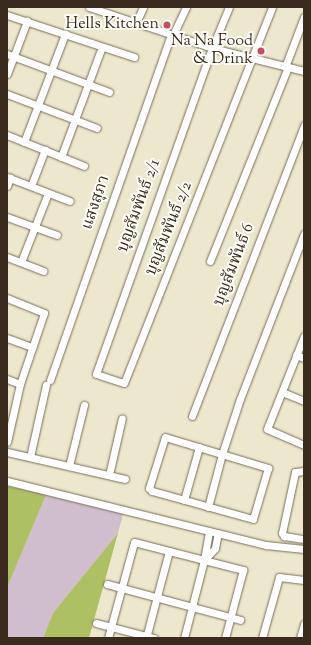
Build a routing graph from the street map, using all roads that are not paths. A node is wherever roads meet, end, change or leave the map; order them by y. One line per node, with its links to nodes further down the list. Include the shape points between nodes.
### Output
1 (89, 7): 6 (street)
2 (143, 7): 10 (street)
3 (186, 7): 12 (street, แสงสุภา)
4 (229, 7): 14 (street, บุญสัมพันธ์ 2/1)
5 (272, 7): 17 (street)
6 (102, 9): 10 (street)
7 (7, 14): 9 (street)
8 (304, 17): 18 (street)
9 (27, 21): 11 (street); 15 (street)
10 (136, 23): 12 (street)
11 (65, 34): 13 (street); 19 (street)
12 (172, 35): 14 (street); 67 (street, แสงสุภา, via 48,382)
13 (102, 47): 16 (street); 22 (street)
14 (212, 48): 17 (street); 53 (street, บุญสัมพันธ์ 2/1)
15 (11, 55): 19 (street); 21 (street)
16 (134, 58)
17 (253, 58): 18 (street); 53 (street, บุญสัมพันธ์ 2/2, via 124,383)
18 (287, 67): 20 (street); 44 (street)
19 (52, 70): 22 (street); 25 (street)
20 (304, 71)
21 (7, 74)
22 (90, 84): 23 (street); 26 (street)
23 (109, 92)
24 (7, 94): 25 (street)
25 (38, 106): 26 (street); 30 (street)
26 (75, 120): 28 (street); 32 (street)
27 (304, 125): 59 (street, บุญสัมพันธ์ 6)
28 (97, 128)
29 (7, 135): 30 (street)
30 (24, 142): 31 (street)
31 (45, 150): 32 (street); 36 (street)
32 (61, 157): 33 (street)
33 (84, 166)
34 (8, 177): 35 (street); 36 (street)
35 (7, 186)
36 (31, 186): 37 (street)
37 (48, 193): 38 (street); 40 (street)
38 (70, 201)
39 (7, 217): 40 (street)
40 (35, 227): 42 (street); 45 (street)
41 (304, 234): 66 (street, via 240,399)
42 (57, 235)
43 (7, 257): 45 (street)
44 (210, 261)
45 (21, 262): 46 (street)
46 (43, 271)
47 (7, 298): 50 (street, via 44,313)
48 (304, 336): 51 (street)
49 (7, 338): 50 (street)
50 (32, 347): 55 (street)
51 (296, 355): 52 (street); 56 (street)
52 (304, 358)
53 (96, 374)
54 (7, 379): 55 (street)
55 (20, 384): 61 (street)
56 (282, 392): 57 (street); 63 (street, via 267,430)
57 (304, 401)
58 (84, 405): 68 (street)
59 (192, 416)
60 (122, 418): 70 (street)
61 (9, 420): 62 (street)
62 (7, 442)
63 (304, 445)
64 (199, 447): 66 (street); 73 (street); 73 (street, via 165,437 149,488)
65 (7, 452): 67 (street)
66 (222, 454): 74 (street); 74 (street, via 268,468 253,519)
67 (30, 457): 68 (street)
68 (69, 466): 70 (street)
69 (304, 471): 77 (street, via 295,472 282,533 284,536)
70 (110, 475): 71 (street)
71 (125, 479)
72 (7, 481): 75 (street)
73 (184, 500): 74 (street)
74 (208, 507)
75 (209, 531): 76 (street); 80 (street)
76 (218, 533): 78 (street, via 266,545); 80 (street, via 215,548)
77 (304, 539)
78 (304, 550)
79 (169, 551): 80 (street); 83 (street, via 134,542); 84 (street)
80 (204, 560): 85 (street); 86 (street, via 243,570)
81 (304, 580): 95 (street, via 279,577)
82 (107, 584): 83 (street)
83 (122, 588): 84 (street); 90 (street)
84 (157, 598): 85 (street); 91 (street)
85 (192, 607): 86 (street); 93 (street)
86 (230, 618): 87 (street); 94 (street)
87 (240, 620)
88 (96, 623): 90 (street)
89 (304, 624): 96 (street)
90 (111, 627): 91 (street); 92 (street)
91 (149, 637)
92 (108, 638)
93 (184, 638)
94 (225, 638)
95 (262, 638)
96 (300, 638)

